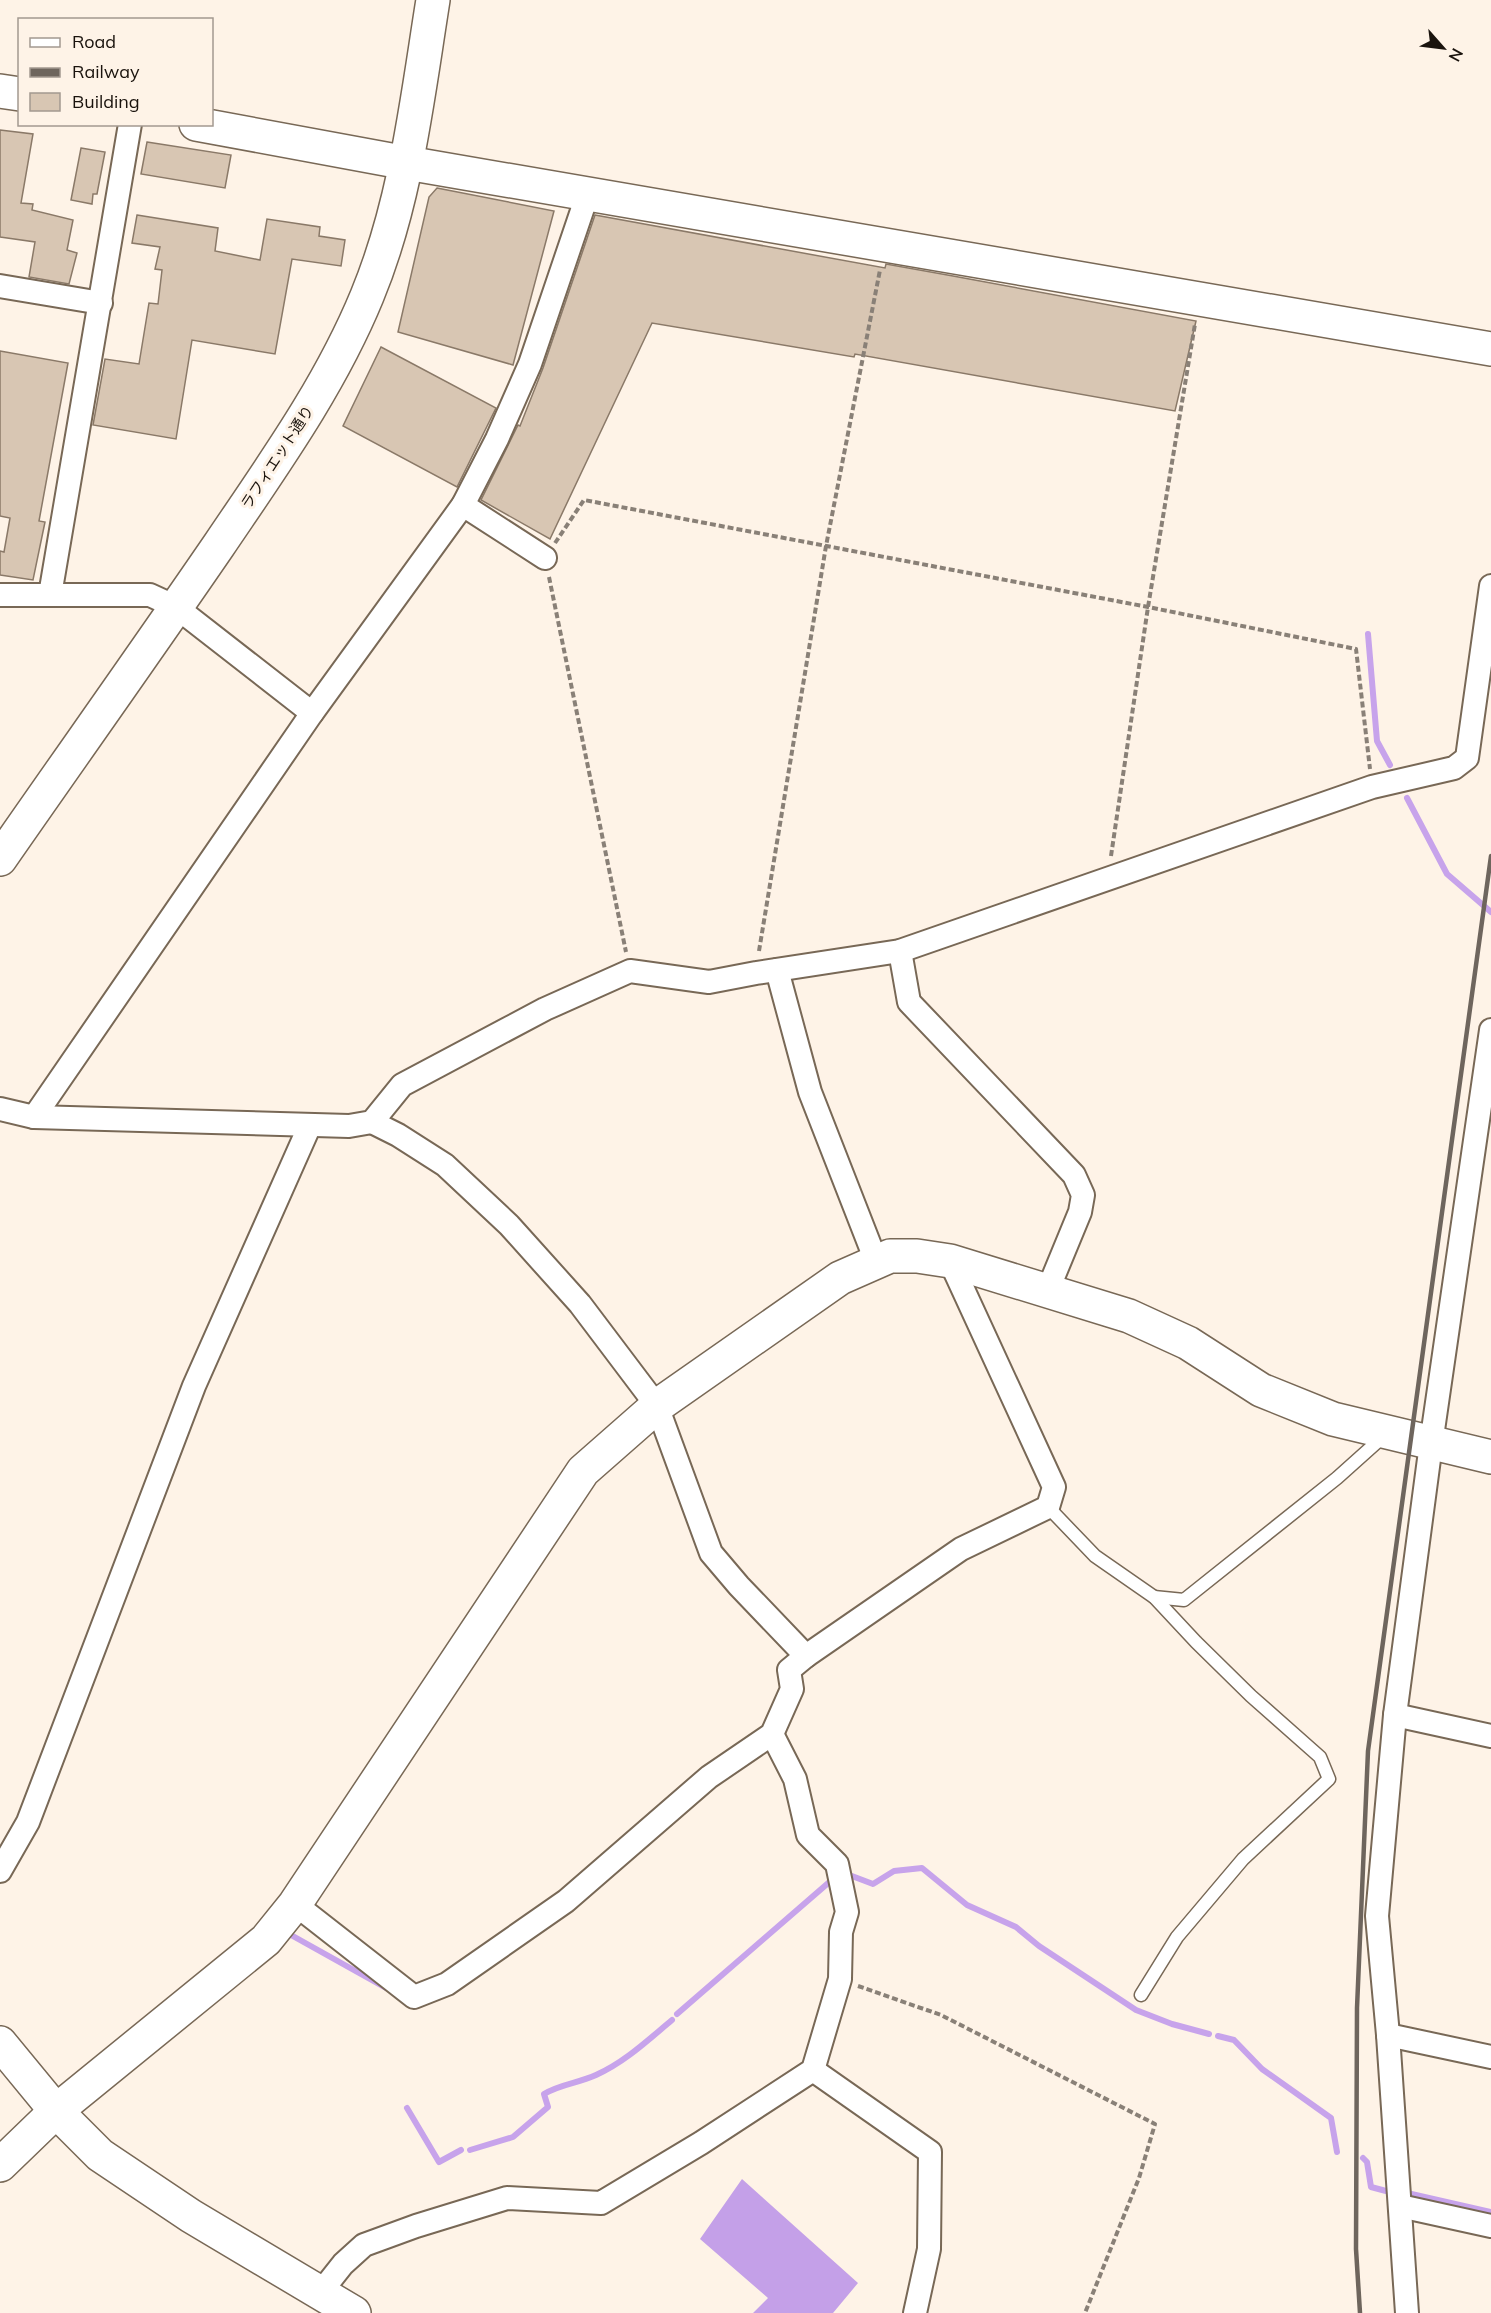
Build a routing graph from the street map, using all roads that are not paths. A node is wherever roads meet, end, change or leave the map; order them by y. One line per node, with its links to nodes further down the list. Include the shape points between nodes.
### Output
1 (433, 0): 6 (street, ラフィエット通り)
2 (0, 91): 3 (street)
3 (18, 94)
4 (130, 126): 9 (street)
5 (207, 126): 6 (street)
6 (407, 163): 7 (street); 16 (street, ラフィエット通り, via 385,245 346,343 291,440)
7 (588, 194): 10 (street); 11 (street, via 530,364)
8 (0, 286): 9 (street)
9 (101, 303): 14 (street)
10 (1491, 349)
11 (463, 505): 12 (street); 17 (street)
12 (545, 558)
13 (1491, 586): 19 (street, via 1467,758 1454,768 1372,787)
14 (50, 594): 15 (street); 16 (street, via 150,595)
15 (0, 595)
16 (176, 607): 17 (street); 18 (street, ラフィエット通り)
17 (312, 713): 23 (street)
18 (0, 859)
19 (900, 951): 20 (street); 28 (street, via 909,1002 1074,1175 1083,1195 1080,1212)
20 (767, 971): 24 (street, via 709,982 630,971 545,1009 402,1085); 26 (street)
21 (1491, 1030): 31 (street)
22 (0, 1109): 23 (street)
23 (34, 1117): 25 (street)
24 (372, 1122): 25 (street); 29 (street, via 445,1166 508,1225 580,1304)
25 (310, 1125): 39 (street, via 194,1386 28,1822)
26 (876, 1261): 27 (street, via 890,1256); 29 (street, via 840,1278)
27 (950, 1261): 28 (street); 33 (street, via 1054,1487)
28 (1047, 1292): 30 (street, via 1129,1316 1188,1343 1261,1389 1333,1419)
29 (657, 1406): 35 (street, via 711,1553); 40 (street, via 583,1471)
30 (1388, 1432): 31 (street); 34 (lane, via 1337,1478 1184,1600)
31 (1431, 1444): 32 (street); 36 (street)
32 (1491, 1457)
33 (1048, 1507): 34 (lane, via 1095,1556); 35 (street, via 961,1549)
34 (1154, 1597): 41 (lane, via 1251,1696 1320,1757 1329,1779 1243,1859 1177,1937)
35 (807, 1656): 37 (street, via 789,1670 792,1689)
36 (1395, 1715): 38 (street); 42 (street, via 1377,1916)
37 (772, 1734): 40 (street, via 709,1778 566,1901 447,1984 414,1996); 45 (street, via 795,1779 808,1835 837,1864 847,1912 841,1932 840,1979)
38 (1491, 1736)
39 (0, 1871)
40 (295, 1904): 46 (street, via 266,1940)
41 (1141, 1995)
42 (1388, 2035): 44 (street); 48 (street)
43 (0, 2043): 46 (street)
44 (1491, 2057)
45 (813, 2070): 50 (street, via 601,2203 507,2198 416,2226 364,2245); 52 (street, via 930,2152 929,2249)
46 (56, 2111): 47 (street); 50 (street, via 100,2156 191,2216)
47 (0, 2165)
48 (1400, 2206): 49 (street); 53 (street)
49 (1491, 2226)
50 (321, 2293): 51 (street)
51 (354, 2313)
52 (915, 2313)
53 (1407, 2313)

